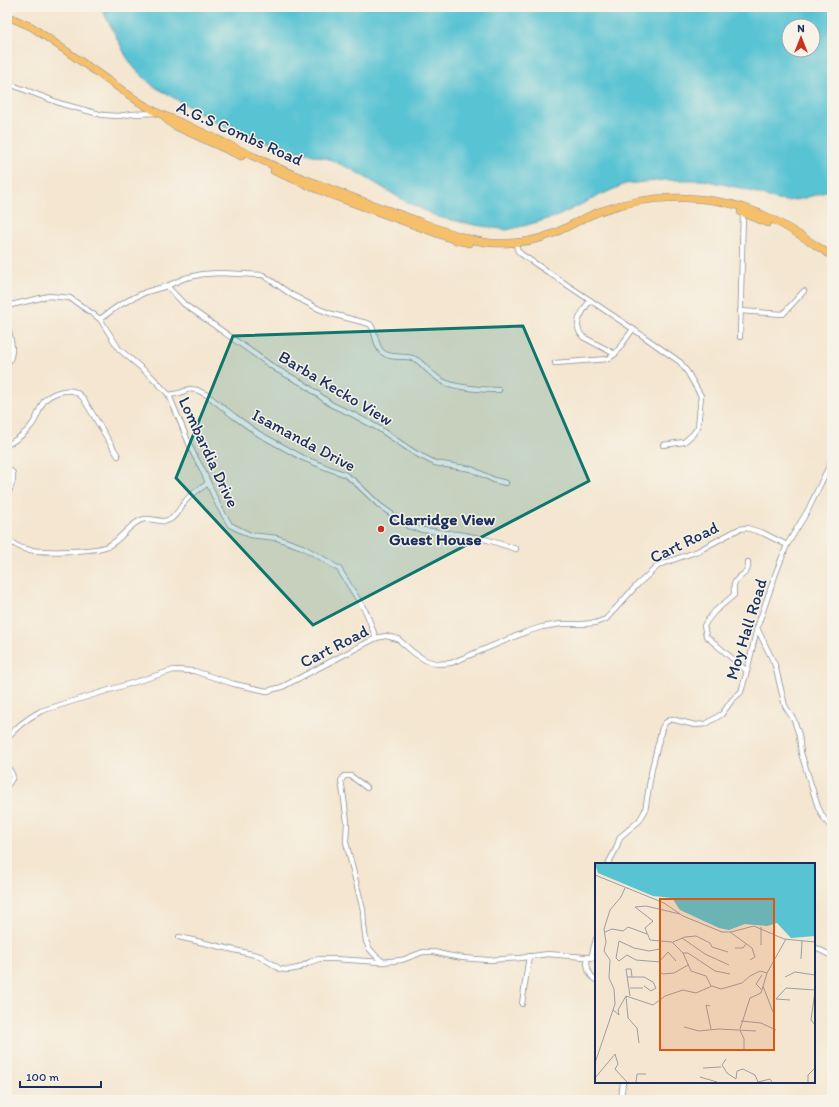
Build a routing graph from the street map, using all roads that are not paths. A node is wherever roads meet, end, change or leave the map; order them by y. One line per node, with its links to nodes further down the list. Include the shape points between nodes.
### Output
1 (7, 16): 3 (main road, A.G.S Combs Road, via 32,27 138,102)
2 (7, 83): 3 (street, via 62,104 103,115)
3 (158, 113): 5 (main road, A.G.S Combs Road, via 173,125 289,178 348,201 455,240 490,246)
4 (743, 211): 5 (main road, A.G.S Combs Road, via 689,202 643,205 603,215 552,238 525,245); 6 (main road, A.G.S Combs Road, via 757,213 775,221); 7 (main road, A.G.S Combs Road, via 779,228); 12 (street)
5 (515, 244): 10 (street, via 521,254)
6 (832, 256)
7 (832, 261)
8 (167, 286): 13 (street, via 131,299); 20 (street, via 203,274 263,275 292,295 319,309 370,324 374,328 382,352 387,355 416,359 445,382 482,390); 28 (street, Barba Kecko View, via 184,304 332,405 378,428 435,463 471,469)
9 (804, 291): 12 (street, via 783,314)
10 (590, 300): 15 (street); 17 (street, via 577,323 579,333)
11 (7, 306): 13 (street, Lombardia Drive, via 50,296 70,298)
12 (740, 311): 16 (street)
13 (100, 319): 21 (street, Lombardia Drive, via 119,349)
14 (7, 322): 18 (street, via 12,354)
15 (634, 329): 17 (street); 22 (street, via 680,362 701,396 698,426 694,434 684,442)
16 (740, 337)
17 (615, 354): 19 (street, via 608,359)
18 (7, 364)
19 (555, 364)
20 (499, 390)
21 (169, 395): 27 (street, Lombardia Drive); 32 (street, Isamanda Drive, via 189,389 207,395 259,434 303,458 344,474 380,506 408,526 488,540)
22 (663, 445)
23 (7, 446): 24 (street, via 33,425 48,397 72,391 83,398)
24 (118, 456)
25 (832, 460): 31 (street, Moy Hall Road)
26 (7, 467): 29 (street, via 13,473 13,480)
27 (208, 483): 30 (street, via 189,497 172,518 165,522 142,519 108,546 89,550 36,550 25,549); 35 (street, Lombardia Drive, via 230,526 250,535 278,538 302,547 339,569 366,612)
28 (506, 483)
29 (7, 498)
30 (7, 538)
31 (788, 545): 34 (street, Moy Hall Road); 35 (street, Cart Road, via 763,533 746,528 739,529 698,551 659,565 606,619 595,623 542,627 451,663 437,664 425,660 398,639 386,636)
32 (516, 549)
33 (748, 562): 36 (street, via 749,568 734,583 734,595 704,626 706,636)
34 (757, 628): 36 (street, Moy Hall Road); 41 (street, via 774,665 785,706 794,720 801,753 818,807)
35 (376, 638): 37 (street, Cart Road, via 282,687 267,691 194,671 174,670 41,711 25,720)
36 (747, 671): 42 (street, Moy Hall Road, via 741,692 722,714 706,724 695,725 670,719 665,723 652,768 645,811 639,821 620,837)
37 (7, 738)
38 (7, 766): 39 (street, via 13,775)
39 (7, 786)
40 (367, 788): 49 (street, via 350,776 344,776 341,782 346,842 363,910 366,941 374,954)
41 (830, 826)
42 (609, 863)
43 (179, 937): 49 (street, via 260,956 284,970 299,968 319,959)
44 (595, 943): 48 (street)
45 (815, 947): 47 (street)
46 (529, 956): 48 (street, via 548,954); 49 (street, via 488,960 423,952 402,960); 51 (street)
47 (832, 956)
48 (591, 958): 50 (street, via 587,967 589,974)
49 (384, 962)
50 (595, 980)
51 (522, 1004)
52 (623, 1083): 53 (street)
53 (621, 1100)

